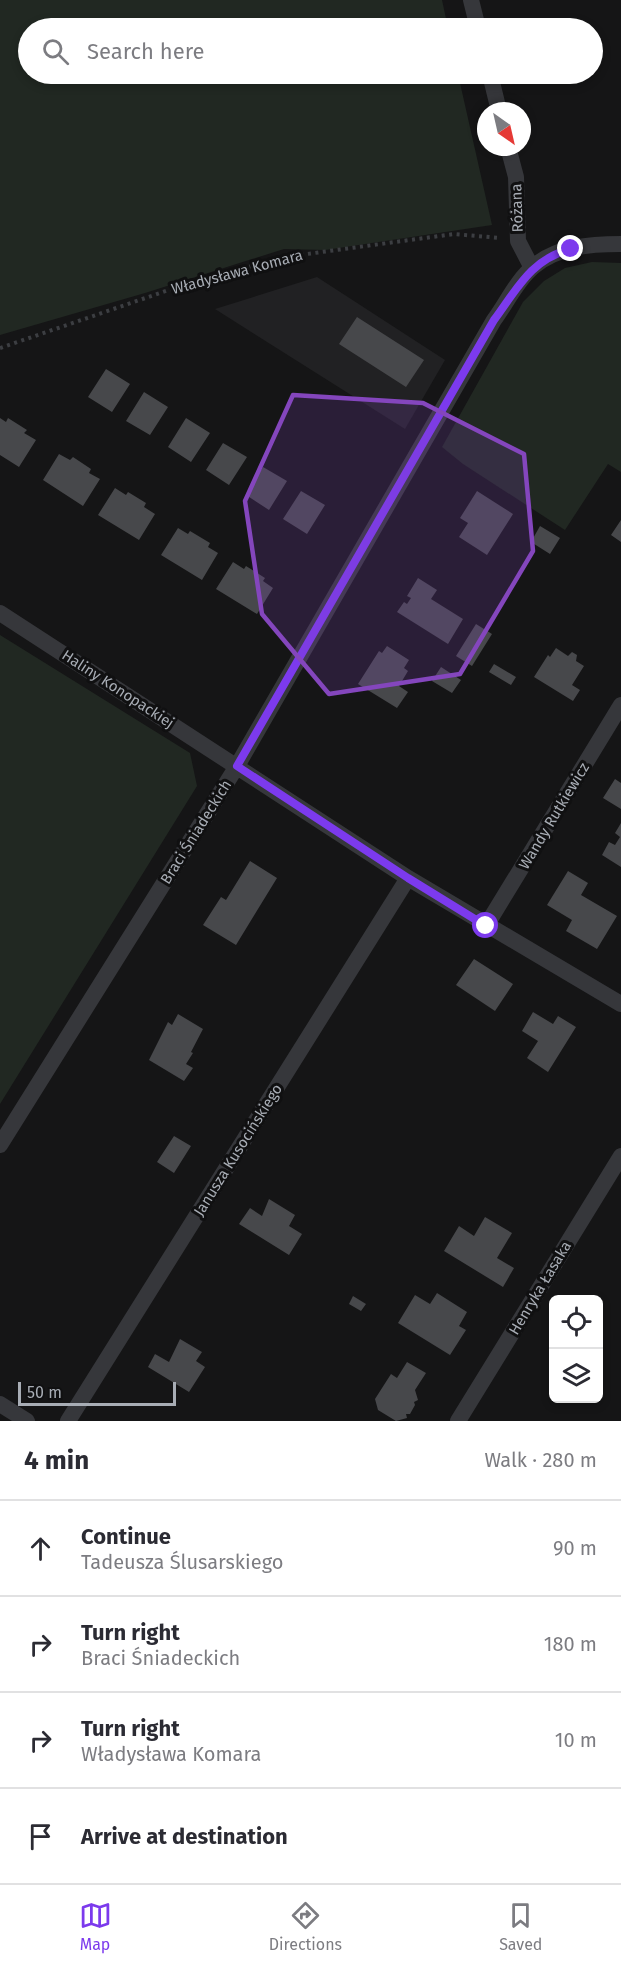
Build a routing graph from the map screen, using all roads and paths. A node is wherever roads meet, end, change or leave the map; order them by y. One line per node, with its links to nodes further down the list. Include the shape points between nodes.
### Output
1 (471, 0): 2 (street)
2 (476, 18)
3 (492, 84): 4 (street)
4 (497, 102)
5 (510, 156): 6 (street, Różana, via 516,177)
6 (518, 242): 8 (street, Różana); 9 (path, Władysława Komara, via 454,234 285,257 192,282)
7 (621, 244): 8 (street, via 564,250)
8 (532, 268): 12 (street, Braci Śniadeckich, via 494,320)
9 (0, 348)
10 (0, 613): 12 (street, Haliny Konopackiej)
11 (621, 705): 14 (street, Wandy Rutkiewicz)
12 (237, 766): 13 (street, Haliny Konopackiej); 16 (street, Braci Śniadeckich)
13 (408, 878): 14 (street, Haliny Konopackiej); 20 (street, Janusza Kusocińskiego)
14 (486, 926): 15 (street, Haliny Konopackiej)
15 (621, 1004)
16 (0, 1145)
17 (621, 1156): 21 (street, Henryka Łasaka)
18 (0, 1404): 19 (street)
19 (27, 1421)
20 (68, 1421)
21 (458, 1421)

